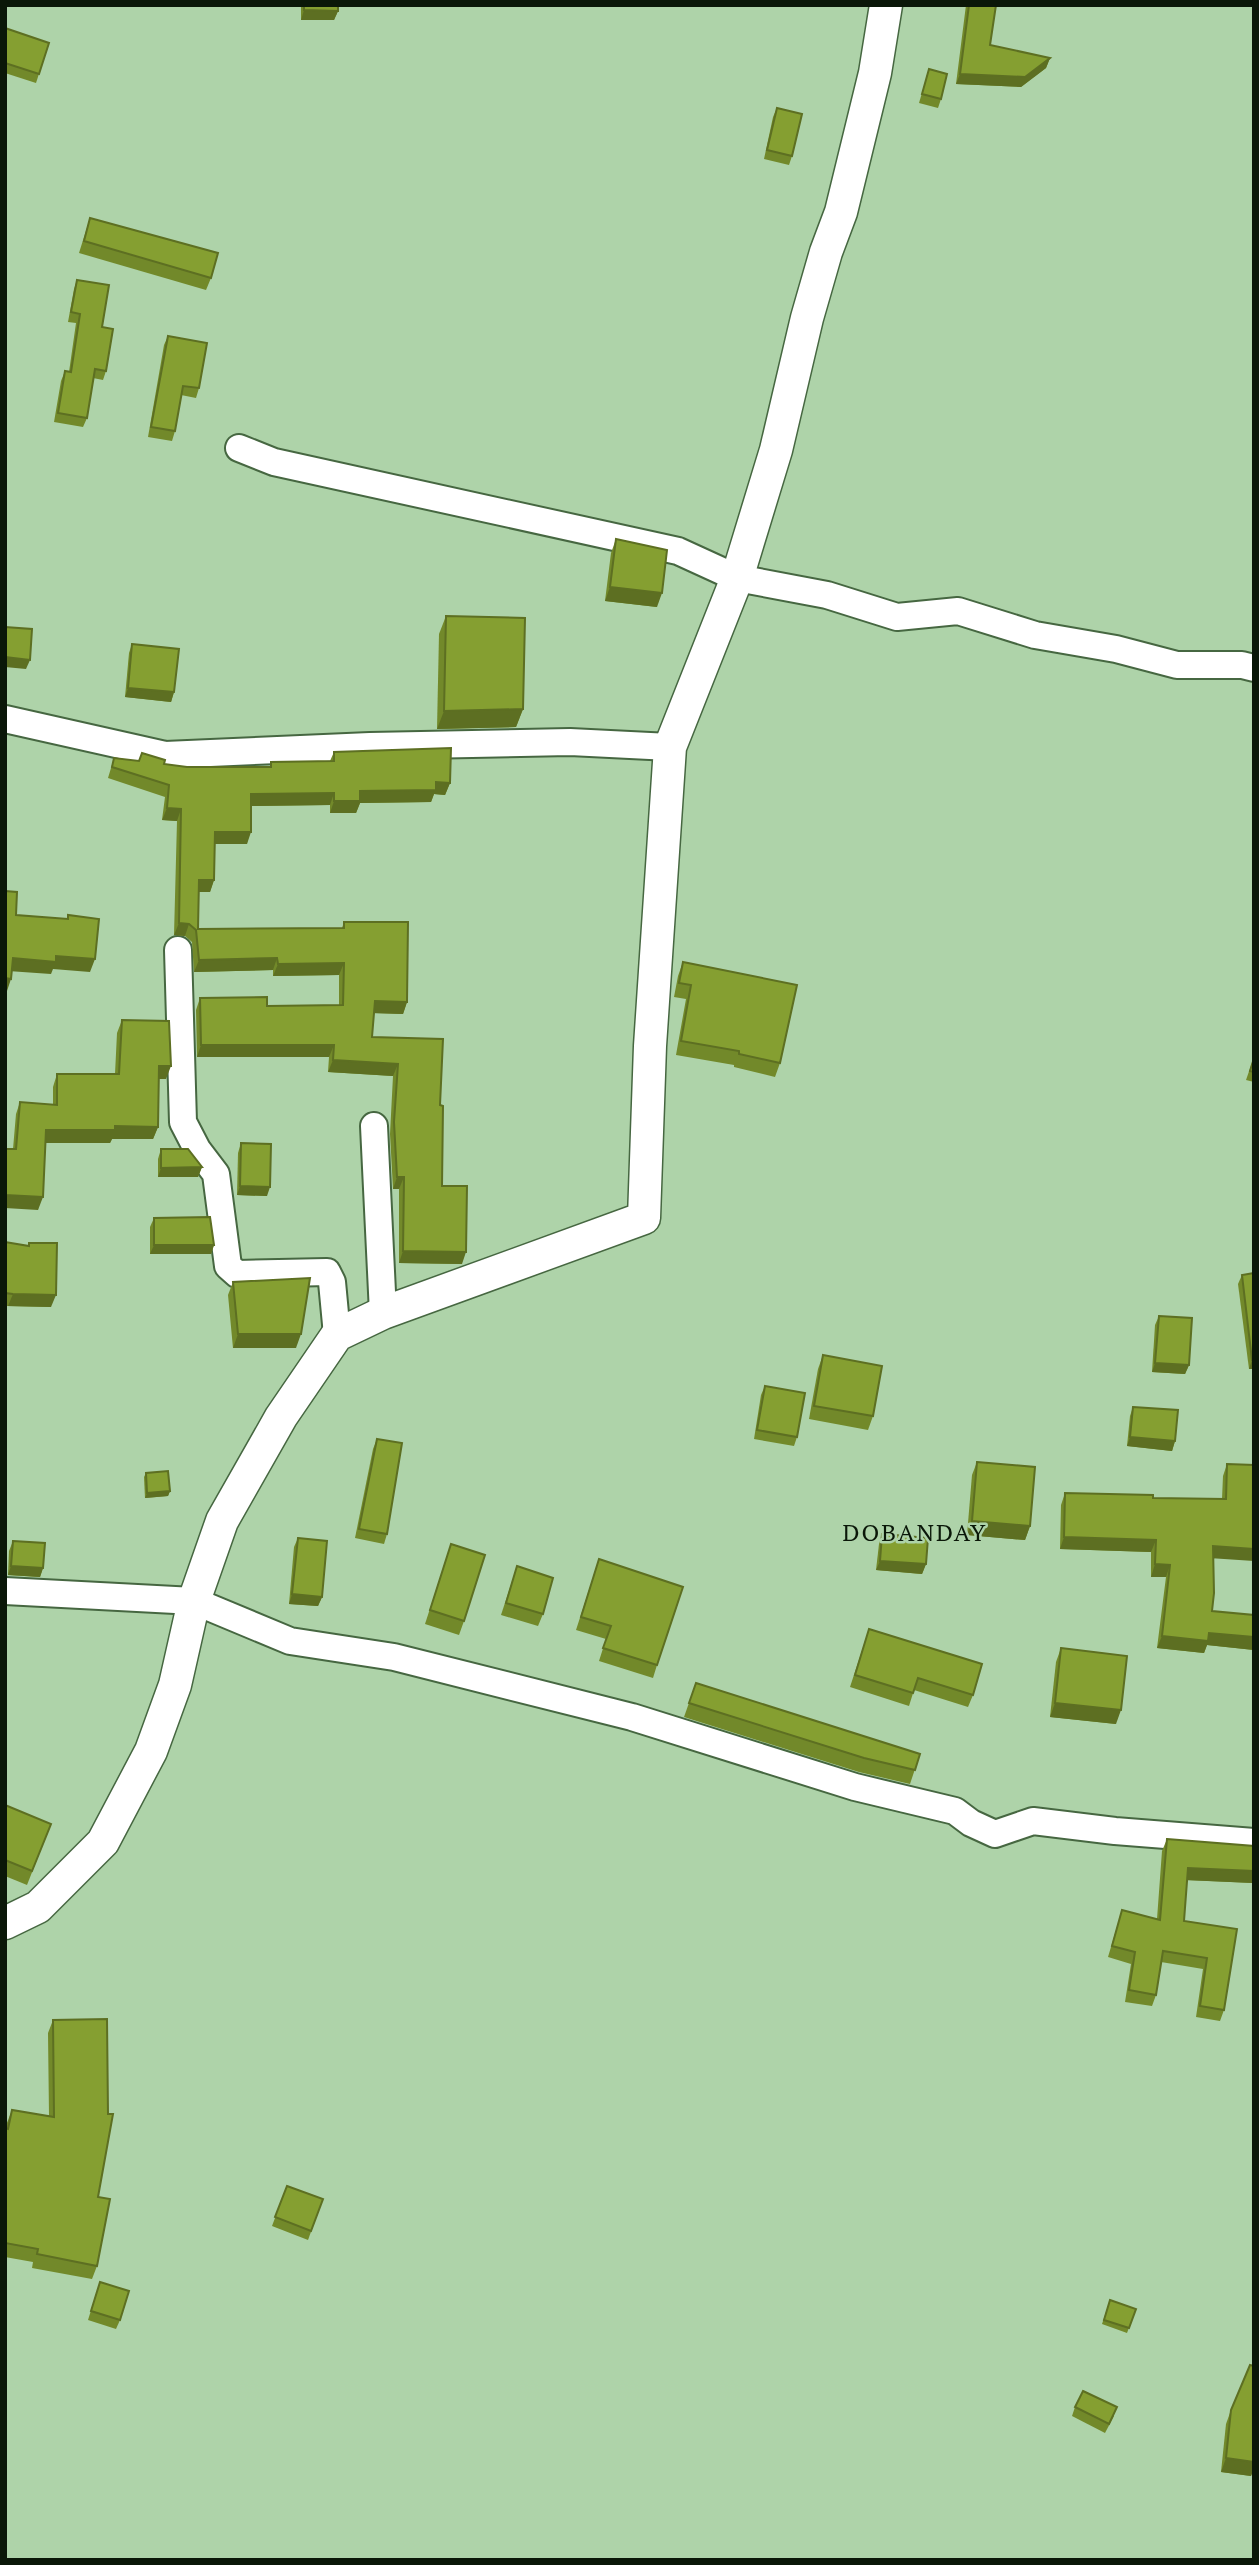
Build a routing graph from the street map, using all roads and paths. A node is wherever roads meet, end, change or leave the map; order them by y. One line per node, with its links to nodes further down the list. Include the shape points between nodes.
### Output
1 (886, 5): 3 (street, via 875,73 841,212 807,318 776,450)
2 (239, 449): 3 (street, via 274,461 678,551)
3 (737, 578): 4 (street, via 827,595 897,617 958,611 1035,635 1177,665); 6 (street)
4 (1254, 668)
5 (5, 719): 6 (street, via 164,755 557,742)
6 (670, 747): 9 (street, via 644,1218)
7 (178, 950): 10 (street, via 183,1122 216,1174 228,1266 237,1274 327,1272)
8 (374, 1126): 9 (street)
9 (383, 1313): 10 (street)
10 (337, 1335): 12 (street, via 281,1417 222,1521)
11 (5, 1591): 12 (street)
12 (194, 1601): 13 (street, via 290,1640 394,1657 632,1717 855,1787 955,1811 995,1834 1033,1821); 14 (street, via 175,1685 159,1729 103,1842 38,1907)
13 (1254, 1842)
14 (5, 1923)

